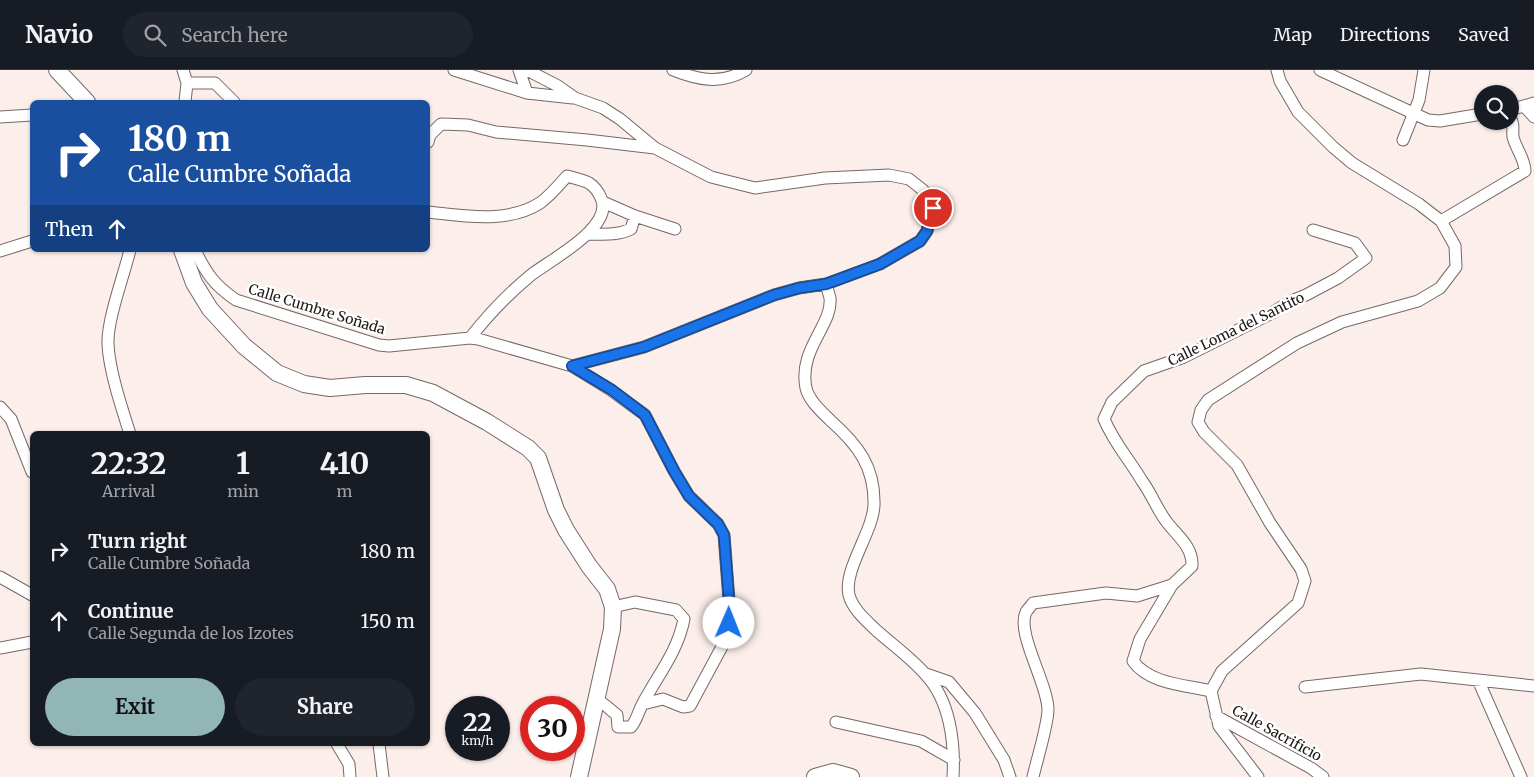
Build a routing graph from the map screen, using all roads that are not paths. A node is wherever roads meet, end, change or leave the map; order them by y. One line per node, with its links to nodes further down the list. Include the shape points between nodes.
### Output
1 (57, 70): 14 (main road)
2 (183, 70): 11 (street)
3 (454, 70): 12 (street)
4 (519, 70): 12 (street)
5 (527, 70): 13 (street)
6 (672, 70): 7 (street, via 708,80 725,79)
7 (746, 70)
8 (1277, 70): 31 (street, via 1298,112 1333,148)
9 (1320, 70): 18 (street)
10 (1424, 70): 18 (street)
11 (187, 82): 15 (street); 16 (street, via 215,83)
12 (527, 93): 13 (street)
13 (575, 98): 26 (street, via 603,108)
14 (85, 100)
15 (185, 100)
16 (232, 100)
17 (1530, 105): 22 (street)
18 (1414, 114): 20 (street, via 1440,121); 25 (street)
19 (30, 115): 21 (street)
20 (1474, 115)
21 (0, 117)
22 (1534, 117)
23 (1514, 130): 27 (street, via 1513,136)
24 (430, 135): 26 (street, via 441,124 468,125 496,132)
25 (1403, 140)
26 (655, 148): 40 (street, via 711,178 755,188 825,178 889,175 909,180 924,190 933,208 927,231 920,241 880,264)
27 (1530, 172): 31 (street)
28 (603, 202): 29 (street, via 597,189 589,183 567,176 541,203 514,216 467,217); 30 (street); 34 (street, via 600,221)
29 (430, 212)
30 (635, 216): 32 (street); 34 (street, via 631,229 625,232)
31 (1441, 221): 56 (street, via 1454,246 1456,267 1440,288 1418,300 1342,322 1297,343 1208,400 1200,410 1198,422 1204,432 1238,465 1270,523 1301,569 1305,581 1298,603 1222,671)
32 (675, 229)
33 (1313, 230): 47 (street, Calle Loma del Santito, via 1354,243 1366,258 1338,278 1272,313 1184,357 1144,371 1112,402 1104,419 1112,439 1136,471 1165,520 1183,539 1193,556 1192,566)
34 (587, 234): 41 (street, via 532,274 490,312)
35 (30, 242): 36 (street)
36 (0, 251)
37 (129, 252): 44 (street, via 108,344)
38 (183, 252): 49 (main road, via 194,284 210,309 244,346 277,373 304,384 330,388 406,385 432,392 528,448 538,458 566,530 607,589)
39 (196, 252): 41 (street, Calle Cumbre Soñada, via 209,278 236,300 364,342 389,346)
40 (826, 284): 42 (street, via 774,295 644,347); 52 (street, via 829,309 805,363 806,389 817,408 855,444 866,460 874,506 856,559 849,594 854,607 867,622)
41 (470, 338): 42 (street, Calle Cumbre Soñada)
42 (572, 366): 58 (street, Calle Cumbre Soñada, via 645,415 689,496 718,524 724,535 729,600 725,641 690,706 683,707 663,699)
43 (0, 407): 45 (street, via 11,419)
44 (129, 431)
45 (30, 467)
46 (0, 577): 48 (street)
47 (1172, 585): 56 (street, via 1140,640 1133,661 1139,670 1154,678); 71 (street, Calle Loma del Santito, via 1137,596 1106,593 1033,603 1026,613 1024,627 1028,646 1044,682 1048,710)
48 (30, 593)
49 (613, 607): 57 (main road, via 612,630); 58 (street, via 636,602 676,610 684,619 672,656)
50 (30, 642): 51 (street)
51 (0, 648)
52 (925, 674): 63 (street, via 939,692 947,714); 70 (street, via 948,682 975,713 1004,760)
53 (1478, 680): 54 (street); 55 (street, via 1421,674); 74 (street)
54 (1534, 686)
55 (1305, 687)
56 (1211, 691): 59 (street)
57 (596, 700): 58 (street, via 617,715 618,727 626,729 636,720); 66 (main road)
58 (643, 704)
59 (1216, 716): 72 (street, via 1219,726); 73 (street, Calle Sacrificio)
60 (836, 722): 63 (street, via 921,741)
61 (339, 746): 64 (street, via 349,764)
62 (378, 746): 65 (street)
63 (954, 760): 69 (street)
64 (350, 777)
65 (383, 777)
66 (579, 777)
67 (816, 777): 68 (main road, via 833,772)
68 (851, 777)
69 (953, 777)
70 (1010, 777)
71 (1034, 777)
72 (1258, 777)
73 (1323, 777)
74 (1520, 777)

